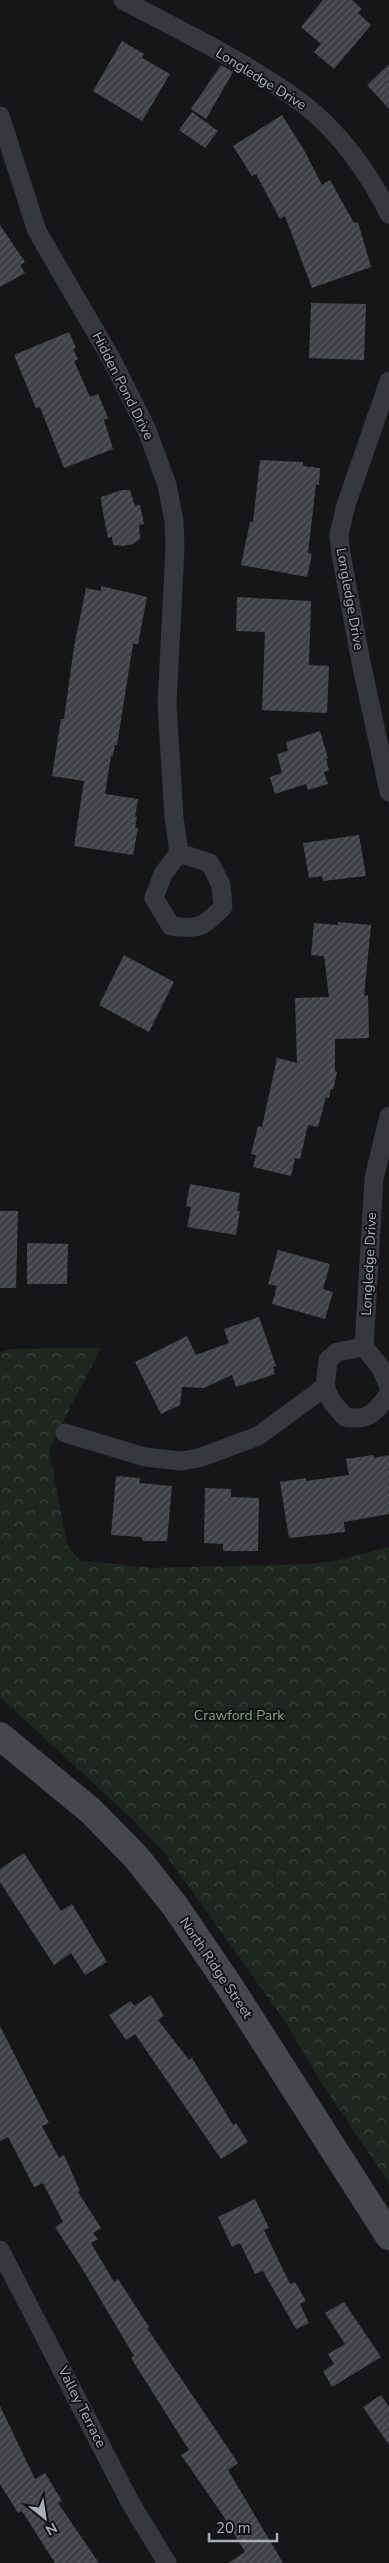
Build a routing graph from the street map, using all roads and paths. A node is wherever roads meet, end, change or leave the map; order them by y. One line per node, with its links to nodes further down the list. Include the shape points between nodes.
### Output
1 (123, 0): 3 (street, Longledge Drive, via 254,72 303,104 340,140 362,168)
2 (0, 116): 6 (street, Hidden Pond Drive, via 37,230 112,360 147,430 167,485 175,549 167,704 174,817)
3 (389, 214)
4 (389, 381): 5 (street, Longledge Drive, via 339,534 361,662)
5 (389, 792)
6 (180, 853)
7 (389, 1116): 8 (street, Longledge Drive, via 374,1178)
8 (364, 1347): 9 (street, via 337,1352 328,1360); 10 (street, via 381,1368)
9 (325, 1387): 11 (street, via 345,1417 360,1420 373,1414); 12 (street, via 258,1436 200,1458 181,1461 146,1457)
10 (389, 1387)
11 (389, 1394)
12 (65, 1433)
13 (0, 1736): 14 (street, North Ridge Street, via 91,1811 136,1857 169,1899 230,1987)
14 (389, 2236)
15 (0, 2250): 16 (street, Valley Terrace, via 130,2502)
16 (167, 2563)

